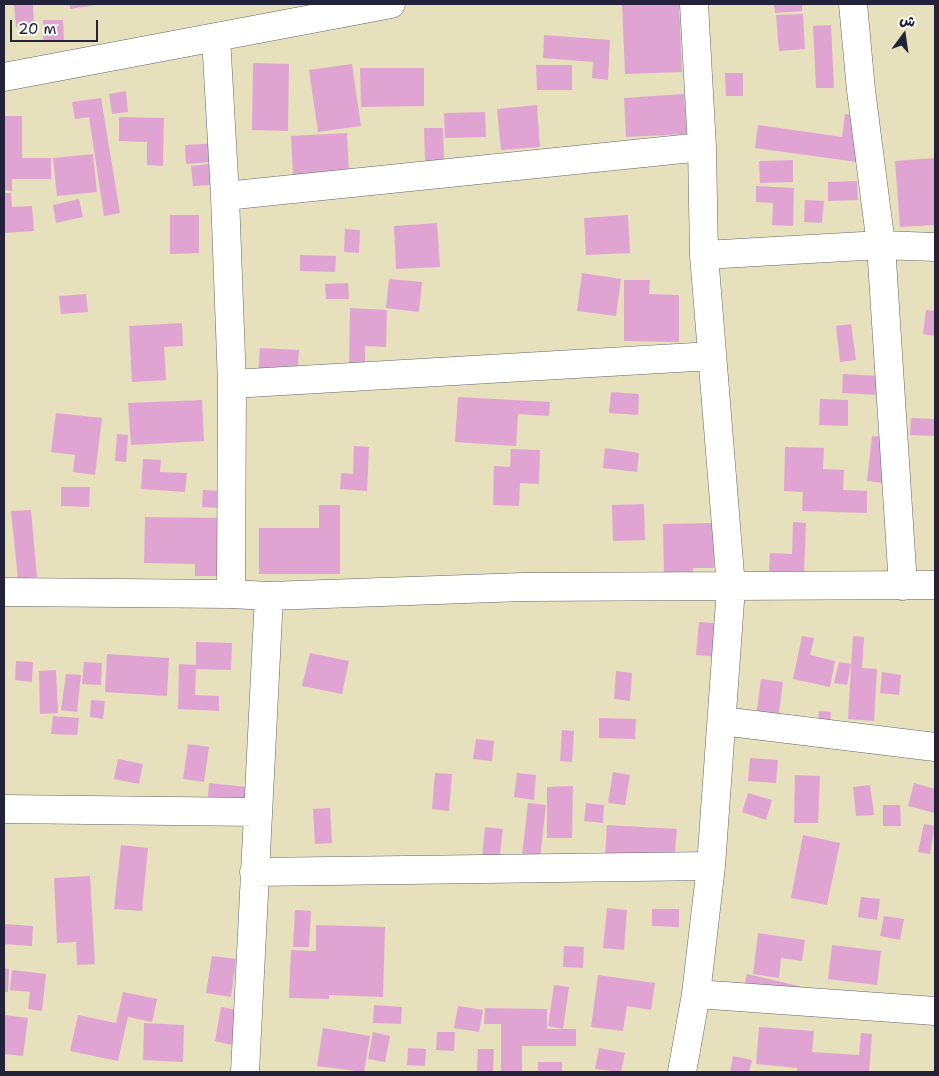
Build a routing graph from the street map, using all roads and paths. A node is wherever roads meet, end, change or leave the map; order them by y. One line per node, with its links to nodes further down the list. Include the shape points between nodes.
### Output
1 (391, 4): 4 (street)
2 (694, 4): 6 (street)
3 (853, 4): 8 (street)
4 (216, 38): 5 (street); 7 (street)
5 (4, 77)
6 (702, 147): 7 (street); 10 (street)
7 (225, 196): 12 (street)
8 (881, 245): 9 (street); 10 (street); 14 (street)
9 (935, 247)
10 (704, 254): 11 (street)
11 (712, 356): 12 (street); 15 (street)
12 (232, 384): 17 (street)
13 (935, 585): 14 (street)
14 (903, 586): 15 (street)
15 (731, 587): 18 (street, via 523,587); 19 (street)
16 (4, 592): 17 (street)
17 (231, 594): 18 (street)
18 (269, 596): 22 (street)
19 (722, 721): 20 (street); 23 (street)
20 (935, 747)
21 (4, 809): 22 (street)
22 (256, 812): 24 (street)
23 (711, 866): 24 (street); 25 (street)
24 (254, 872): 27 (street)
25 (696, 994): 26 (street); 28 (street)
26 (935, 1012)
27 (245, 1072)
28 (682, 1072)

